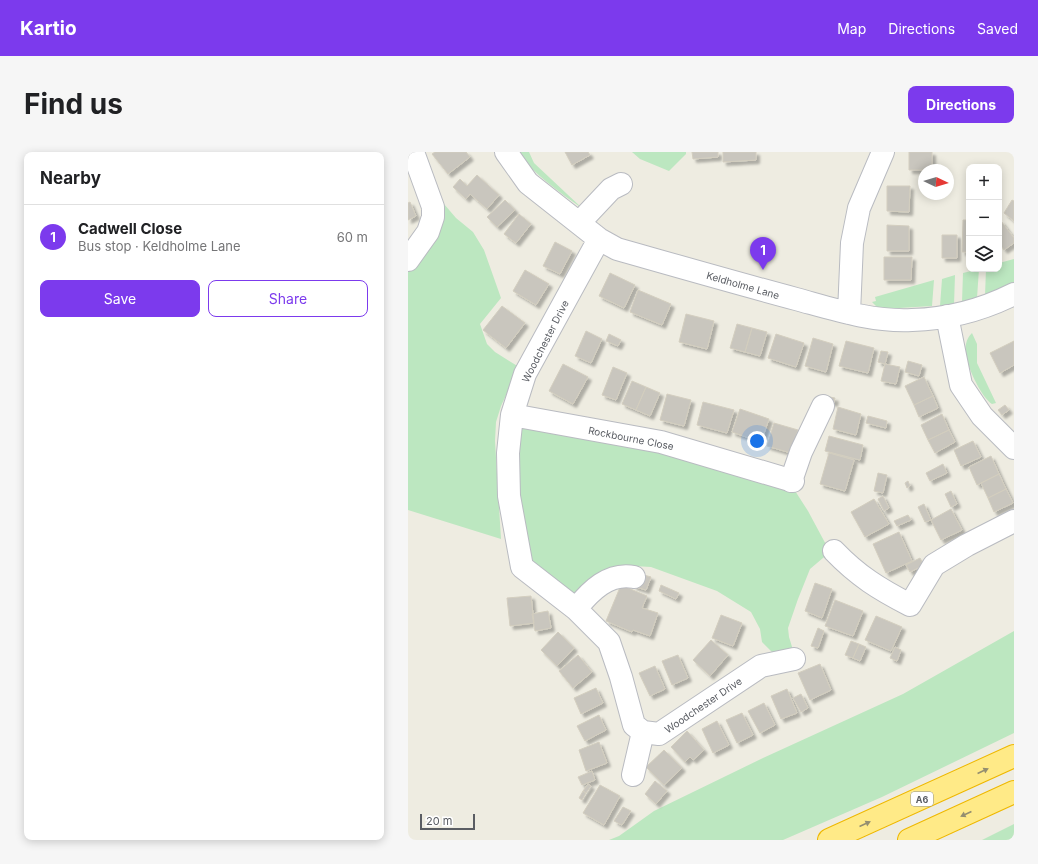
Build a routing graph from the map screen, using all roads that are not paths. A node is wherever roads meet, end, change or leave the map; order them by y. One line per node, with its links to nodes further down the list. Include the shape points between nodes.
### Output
1 (412, 152): 7 (street, via 433,207 433,217 428,232)
2 (506, 152): 5 (street, Keldholme Lane, via 528,183)
3 (883, 152): 9 (street, via 859,208 852,243)
4 (621, 184): 5 (street, via 611,189)
5 (579, 223): 6 (street, Keldholme Lane)
6 (599, 239): 9 (street, Keldholme Lane, via 617,249); 12 (street, Woodchester Drive, via 525,374)
7 (408, 260)
8 (1014, 294): 10 (street, Keldholme Lane, via 981,308)
9 (849, 313): 10 (street, Keldholme Lane, via 873,318 911,320)
10 (947, 316): 13 (street, via 962,385 982,416)
11 (823, 406): 12 (street, Rockbourne Close, via 801,452 792,481 661,442)
12 (512, 415): 17 (street, Woodchester Drive, via 508,453 509,496 522,567)
13 (1014, 448)
14 (1014, 521): 15 (street, via 934,565 910,605 870,582)
15 (834, 551)
16 (634, 577): 17 (street, via 612,578 599,585)
17 (576, 609): 19 (street, Woodchester Drive, via 609,642 634,725)
18 (794, 659): 19 (street, Woodchester Drive, via 762,666 659,734)
19 (643, 732): 21 (street)
20 (1014, 756): 23 (highway, A6, one-way to 20)
21 (633, 775)
22 (1014, 792): 24 (highway, one-way to 24)
23 (829, 840)
24 (909, 840)

